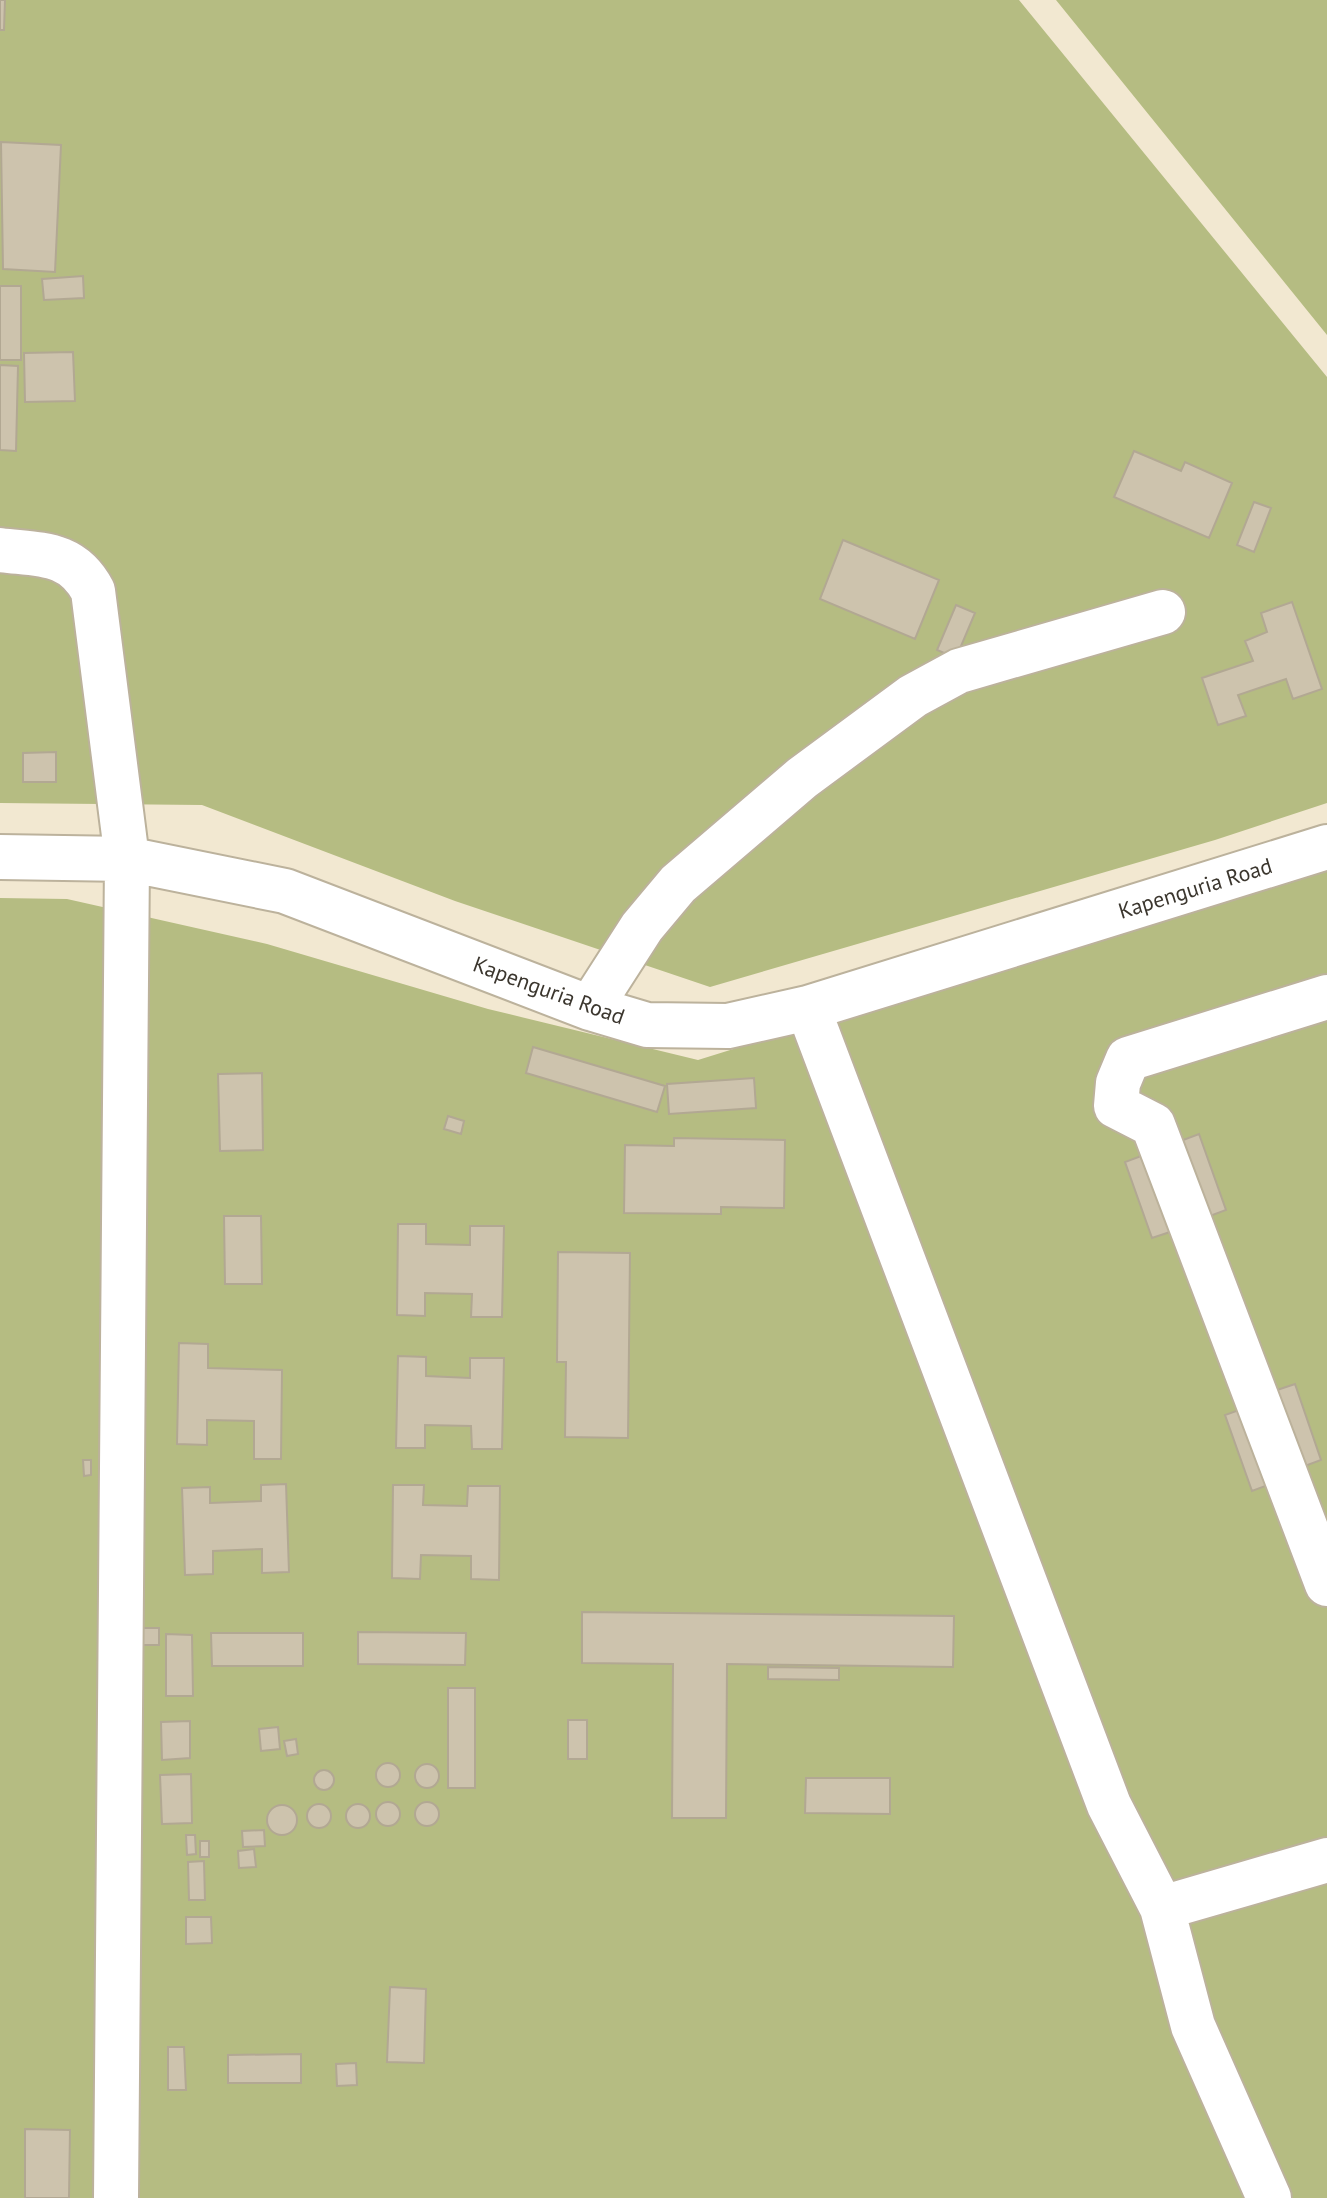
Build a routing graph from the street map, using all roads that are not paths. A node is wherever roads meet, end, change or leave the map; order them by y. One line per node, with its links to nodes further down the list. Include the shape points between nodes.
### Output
1 (0, 550): 5 (street, via 64,558 93,591)
2 (1163, 612): 7 (street, via 959,671 913,696 802,778 678,884 642,927)
3 (1327, 847): 8 (street, Kapenguria Road)
4 (0, 857): 5 (street, Kapenguria Road)
5 (127, 859): 7 (street, Kapenguria Road, via 285,891); 12 (street)
6 (1327, 997): 9 (street, via 1128,1059 1116,1106 1153,1125)
7 (590, 1008): 8 (street, Kapenguria Road, via 647,1025 728,1026)
8 (808, 1008): 11 (street, via 1109,1805)
9 (1327, 1584)
10 (1327, 1860): 11 (street)
11 (1162, 1908): 13 (street, via 1193,2026)
12 (116, 2198)
13 (1269, 2198)

